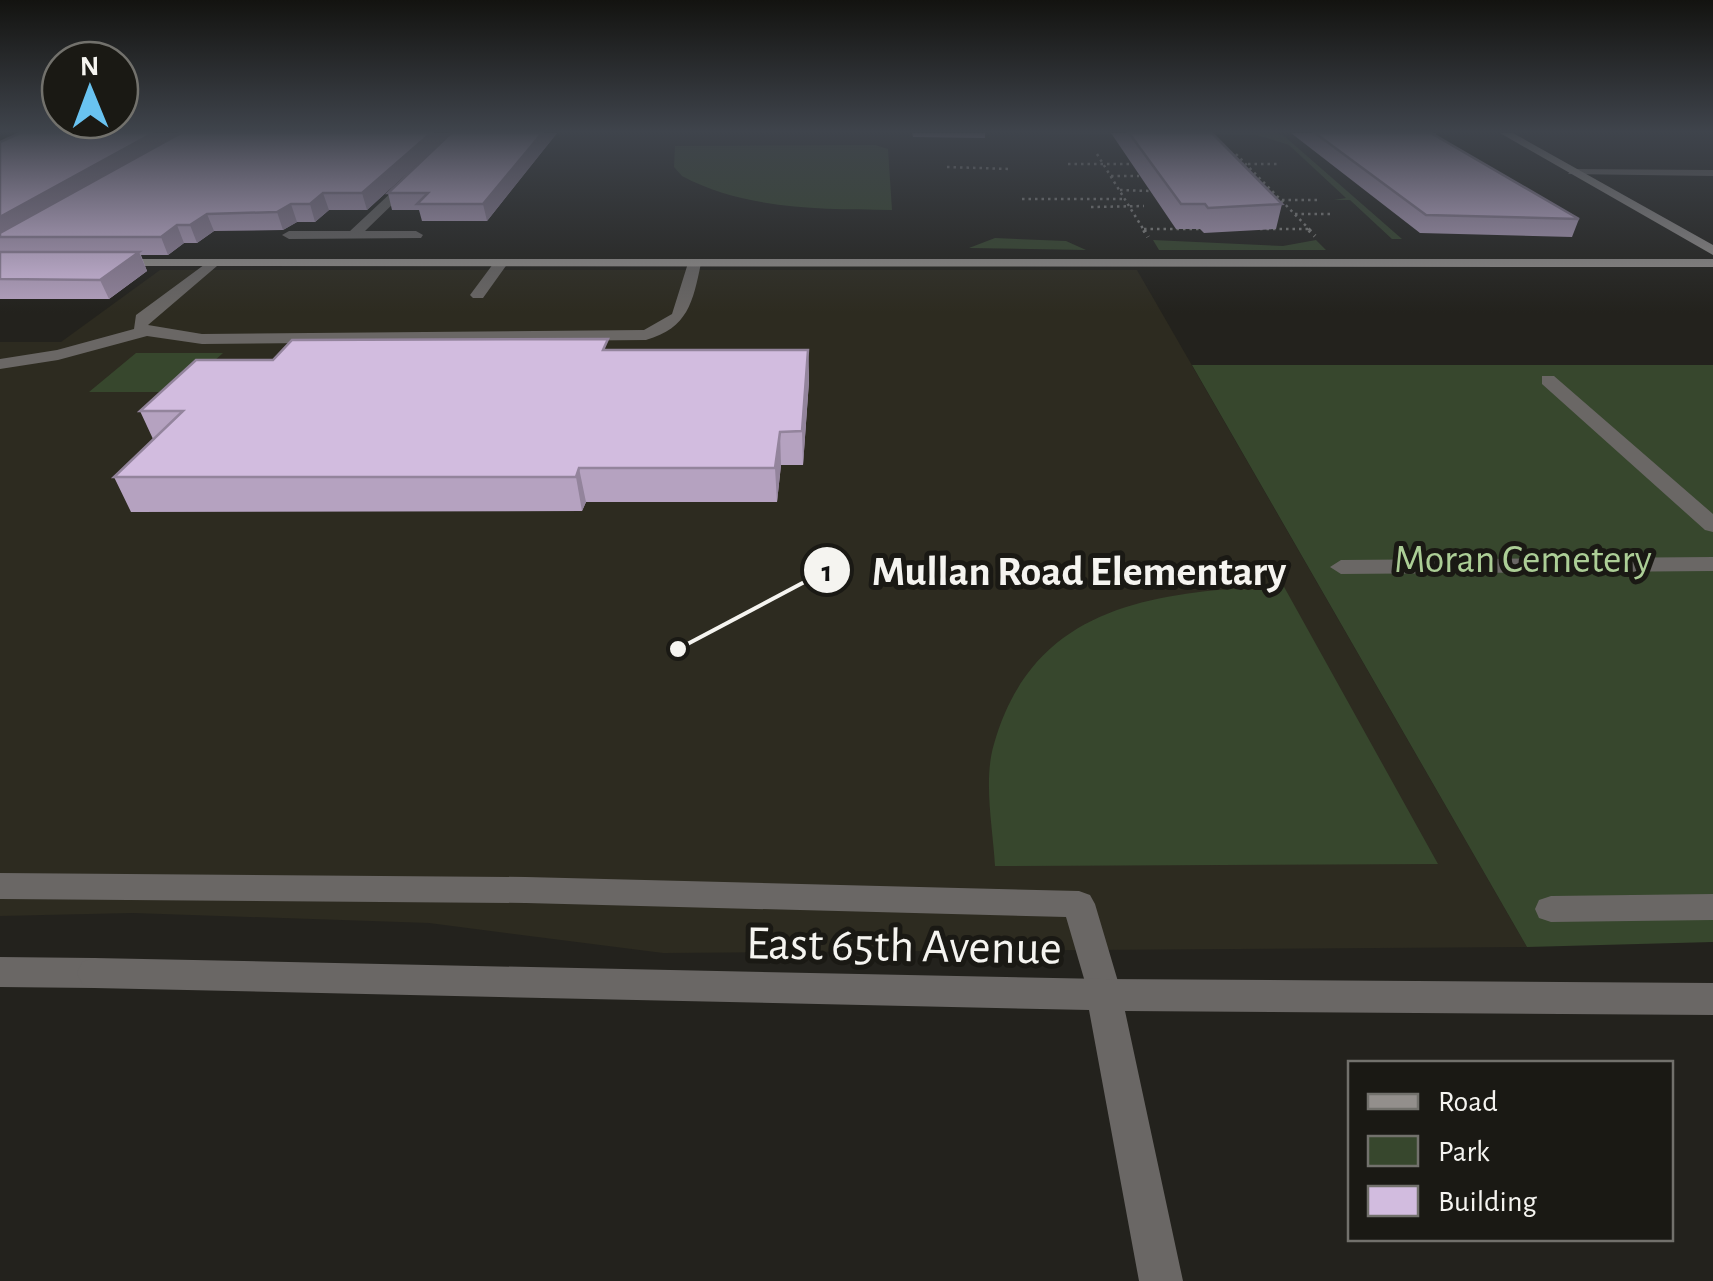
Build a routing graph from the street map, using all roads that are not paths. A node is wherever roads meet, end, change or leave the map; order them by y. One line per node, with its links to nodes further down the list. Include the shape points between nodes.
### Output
1 (397, 193): 4 (street)
2 (1609, 193): 6 (street)
3 (289, 234): 4 (street)
4 (353, 234): 5 (street)
5 (416, 234)
6 (1713, 251)
7 (98, 262): 8 (street)
8 (212, 262): 10 (street); 13 (street, via 142,318)
9 (1713, 262): 11 (street)
10 (501, 263): 11 (street); 12 (street)
11 (694, 263): 13 (street, via 682,315 646,335 202,339)
12 (478, 295)
13 (147, 331): 14 (street)
14 (1, 364)
15 (1548, 380): 16 (street)
16 (1713, 525)
17 (1713, 564): 18 (street)
18 (1341, 568)
19 (0, 886): 23 (street, via 1079,904)
20 (1713, 907): 21 (street)
21 (1550, 909)
22 (0, 972): 23 (street, East 65th Avenue)
23 (1104, 996): 24 (street, East 65th Avenue); 25 (street)
24 (1713, 999)
25 (1162, 1281)

